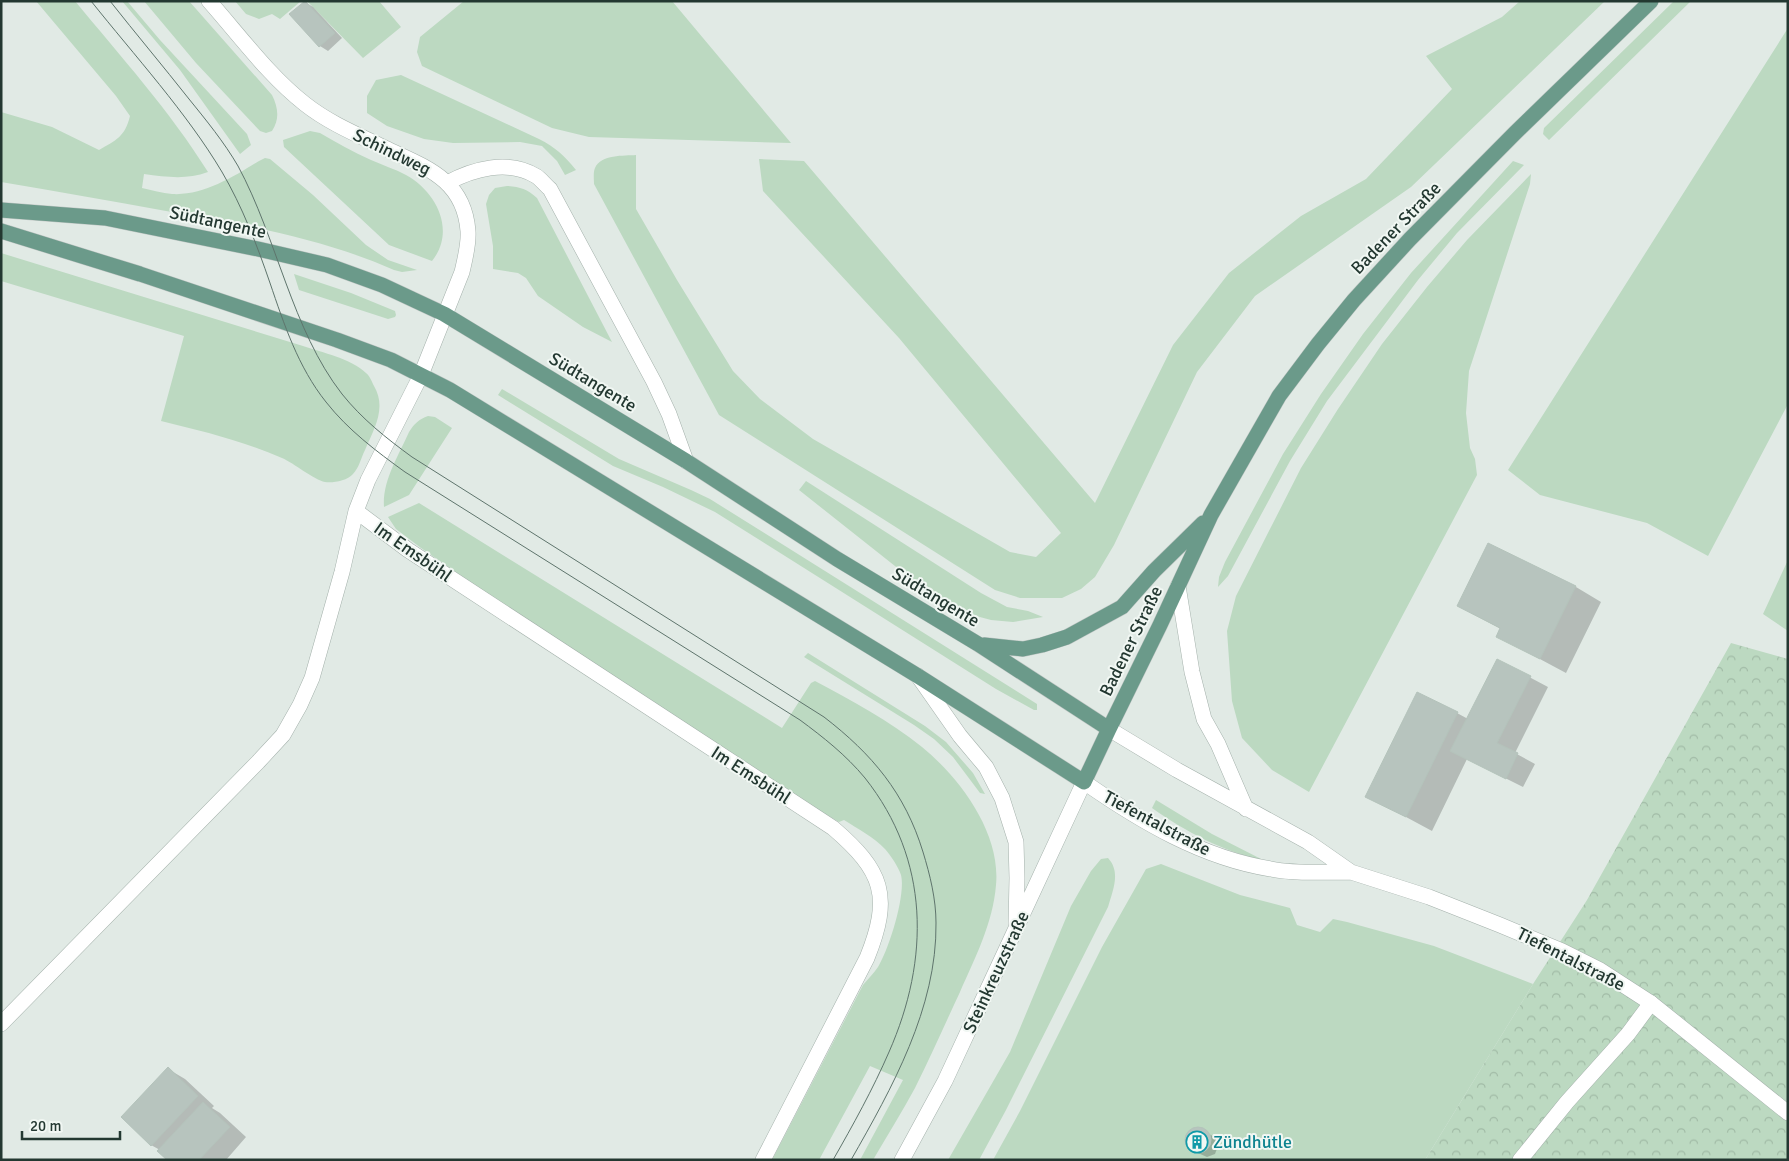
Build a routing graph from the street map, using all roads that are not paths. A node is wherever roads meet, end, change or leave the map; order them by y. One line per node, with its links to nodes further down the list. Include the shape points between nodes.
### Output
1 (210, 1): 3 (street, Schindweg, via 266,67 305,104 344,128 436,172)
2 (1651, 1): 10 (main road, Badener Straße, via 1501,147 1354,300 1280,396)
3 (447, 183): 6 (street, Schindweg, via 457,195 465,214 468,233 462,272); 8 (street, via 479,169 503,166 537,176 550,189 654,382)
4 (1, 210): 6 (main road, Südtangente, via 105,218 327,265 382,285)
5 (1, 231): 7 (main road, via 337,340)
6 (444, 314): 7 (street, Schindweg); 8 (main road, Südtangente)
7 (421, 375): 9 (street, Schindweg, via 368,480); 13 (main road, via 519,430)
8 (686, 461): 12 (main road, Südtangente, via 837,559)
9 (356, 511): 20 (street, Schindweg, via 312,678 283,734); 22 (street, Im Emsbühl, via 408,550 833,828 852,844 875,873 881,896 874,941)
10 (1211, 515): 11 (main road, Badener Straße); 12 (main road, Badener Straße, via 1122,608 1067,637 1042,646 1023,649)
11 (1178, 586): 14 (main road, Badener Straße); 16 (street, via 1192,672 1204,719)
12 (978, 644): 14 (main road, Südtangente)
13 (918, 676): 15 (main road); 18 (street, via 986,767 1002,798 1016,842)
14 (1109, 729): 15 (main road, Badener Straße); 16 (street, Tiefentalstraße)
15 (1084, 782): 17 (street, Tiefentalstraße, via 1119,807 1163,831 1197,848 1242,864 1273,870); 18 (street, Steinkreuzstraße)
16 (1246, 809): 17 (street, Tiefentalstraße, via 1308,842)
17 (1351, 872): 19 (street, Tiefentalstraße, via 1530,936 1600,970)
18 (1016, 931): 23 (street, Steinkreuzstraße, via 945,1081)
19 (1651, 1003): 21 (street, Tiefentalstraße); 24 (street)
20 (1, 1024)
21 (1788, 1113)
22 (763, 1160)
23 (902, 1160)
24 (1520, 1160)

